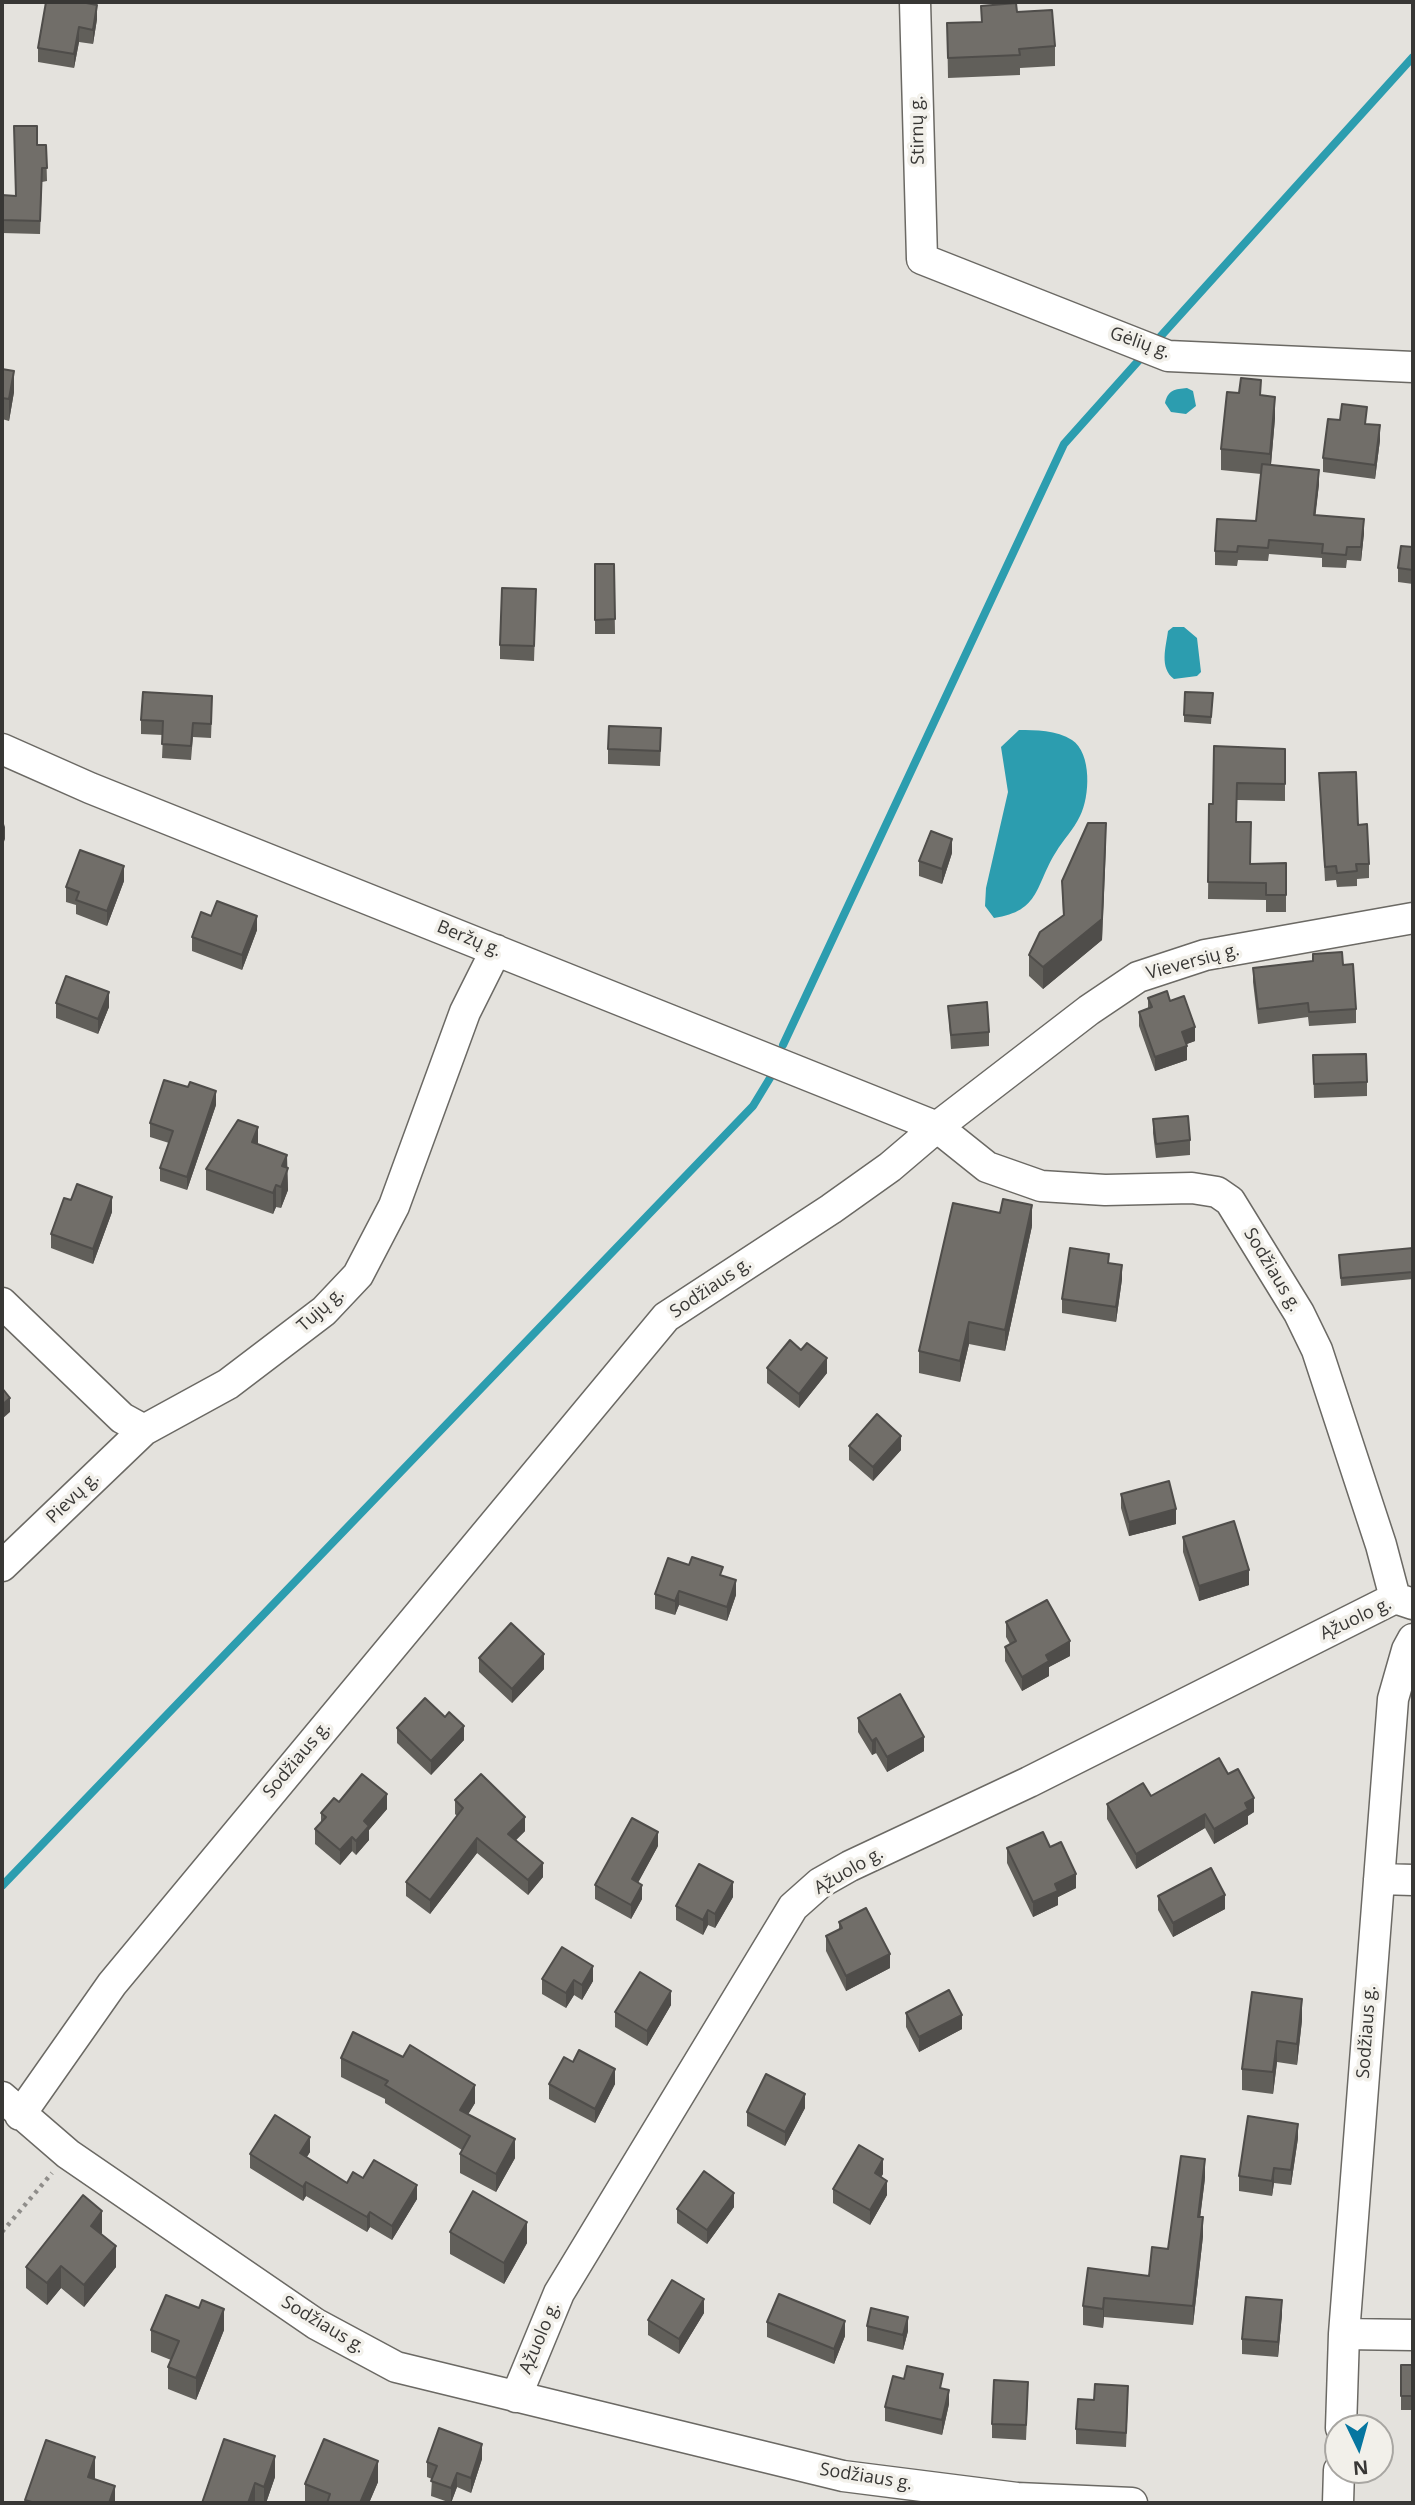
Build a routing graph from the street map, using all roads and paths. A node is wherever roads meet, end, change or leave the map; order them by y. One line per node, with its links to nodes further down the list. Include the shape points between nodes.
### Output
1 (915, 2): 2 (street, Stirnų g.)
2 (922, 259): 3 (street, Gėlių g., via 1168,356)
3 (1413, 367)
4 (2, 749): 6 (street, Beržų g.)
5 (1413, 918): 7 (street, Vieversių g., via 1205,955 1138,977)
6 (496, 950): 7 (street, Beržų g.); 9 (street, Tujų g., via 465,1012 394,1206 358,1275 324,1311 228,1384)
7 (937, 1127): 11 (street, Sodžiaus g., via 987,1167 1041,1186 1192,1188 1217,1192 1230,1201 1317,1350); 15 (street, Sodžiaus g., via 831,1209 666,1317)
8 (2, 1303): 9 (street, via 122,1418)
9 (144, 1430): 10 (street, Pievų g.)
10 (2, 1566)
11 (1404, 1601): 20 (street, Ąžuolo g., via 820,1883 793,1908 559,2293)
12 (1413, 1639): 13 (street, Sodžiaus g., via 1393,1699)
13 (1379, 1879): 14 (street); 18 (street, Sodžiaus g.)
14 (1413, 1880)
15 (11, 2106): 16 (street, Sodžiaus g.)
16 (68, 2154): 17 (path); 20 (street, Sodžiaus g., via 316,2323 384,2361)
17 (2, 2232)
18 (1344, 2334): 19 (street); 21 (street, Sodžiaus g.)
19 (1413, 2335)
20 (516, 2397): 23 (street, Sodžiaus g., via 843,2476 1017,2498)
21 (1341, 2414)
22 (1339, 2484): 24 (street)
23 (1132, 2503)
24 (1338, 2503)

